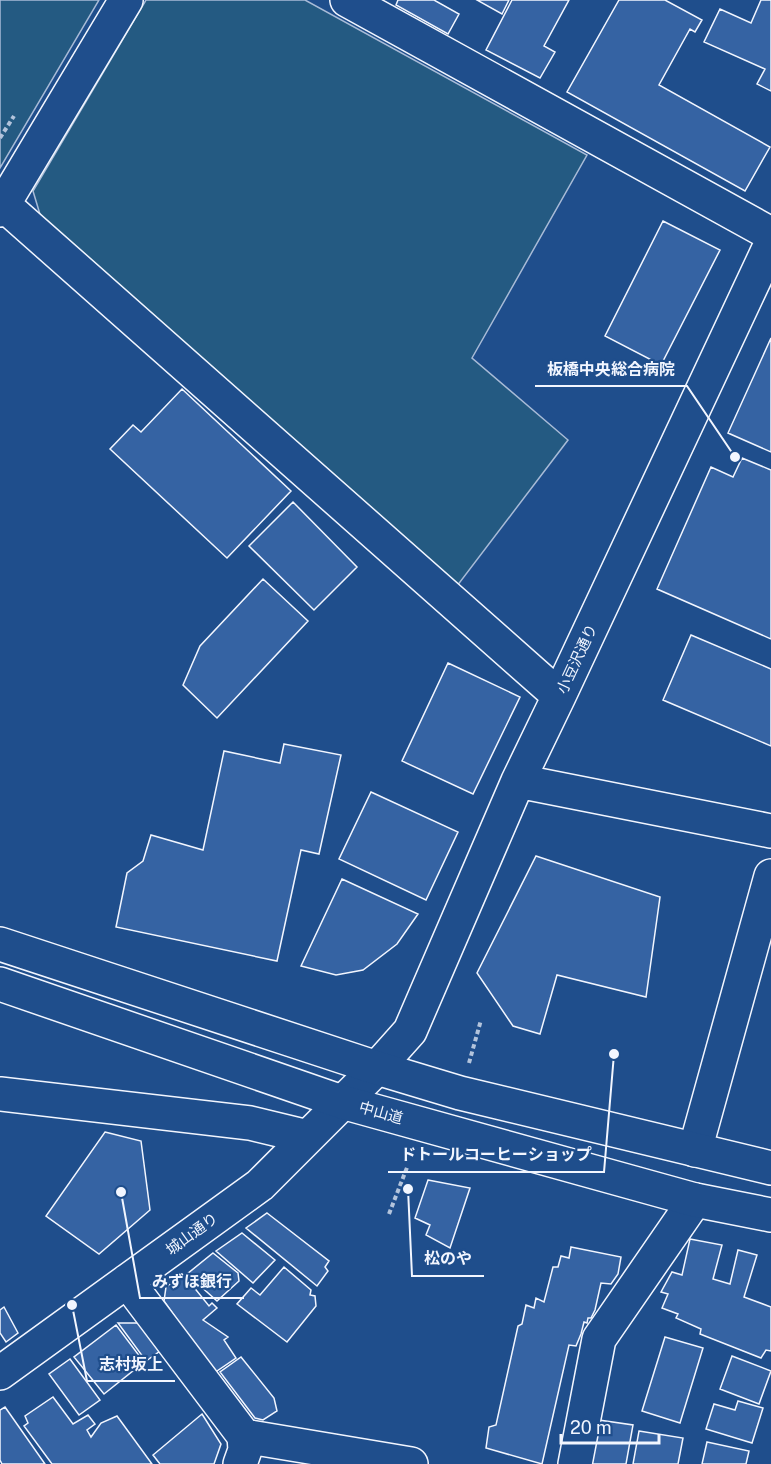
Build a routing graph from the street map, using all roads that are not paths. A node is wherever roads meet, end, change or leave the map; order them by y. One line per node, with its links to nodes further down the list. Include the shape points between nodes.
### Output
1 (126, 0): 3 (main road)
2 (347, 0): 4 (main road)
3 (2, 207): 6 (main road)
4 (771, 234)
5 (771, 244): 6 (main road, 小豆沢通り)
6 (559, 696): 7 (main road, 小豆沢通り)
7 (518, 781): 8 (main road); 12 (main road, 小豆沢通り, via 410,1031)
8 (771, 831)
9 (771, 876): 16 (main road)
10 (0, 944): 12 (main road)
11 (0, 984): 14 (main road, 中山道)
12 (377, 1068): 14 (main road, 小豆沢通り); 16 (main road, via 460,1093)
13 (0, 1094): 15 (main road, via 250,1124)
14 (342, 1102): 15 (main road, 城山通り); 18 (main road, 中山道)
15 (308, 1137): 20 (main road, 城山通り, via 260,1185)
16 (695, 1150): 17 (main road)
17 (771, 1168)
18 (695, 1200): 19 (main road, 中山道); 24 (main road, via 599,1339)
19 (771, 1215)
20 (127, 1281): 21 (main road, 城山通り); 22 (main road)
21 (0, 1372)
22 (242, 1450): 23 (main road)
23 (411, 1464)
24 (575, 1464)

